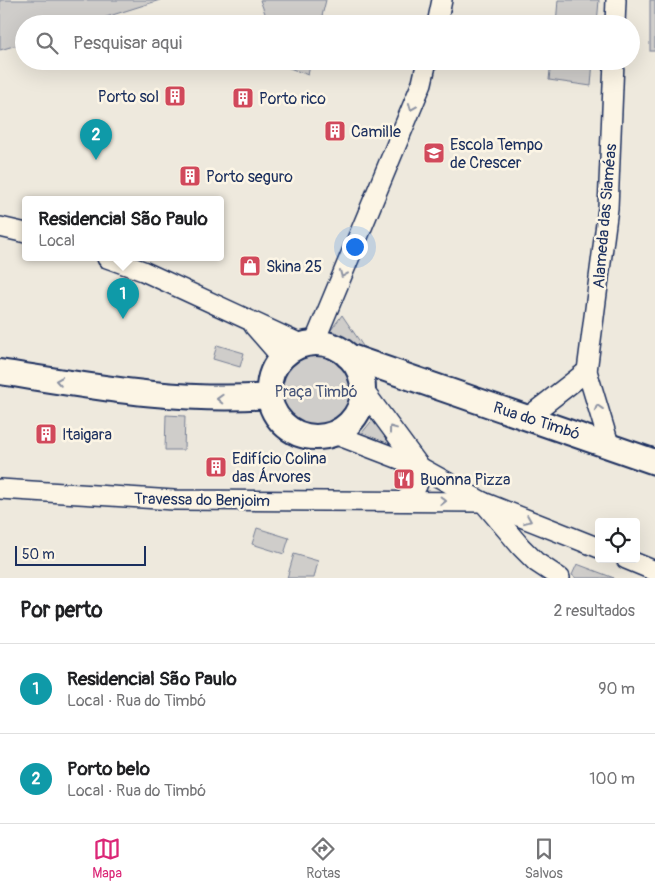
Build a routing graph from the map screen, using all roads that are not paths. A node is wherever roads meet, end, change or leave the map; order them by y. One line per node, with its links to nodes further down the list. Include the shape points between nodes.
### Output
1 (442, 0): 3 (street)
2 (616, 0): 4 (street)
3 (439, 15)
4 (615, 15)
5 (426, 70): 11 (street, one-way to 11)
6 (614, 70): 14 (street, Alameda das Siaméas, via 608,208)
7 (0, 227): 8 (street)
8 (22, 232)
9 (115, 261): 10 (street)
10 (248, 320): 11 (street); 13 (street)
11 (308, 344): 12 (street, via 332,346); 13 (street)
12 (348, 356): 16 (street, Rua do Timbó); 17 (street, via 358,370)
13 (282, 358): 18 (street, via 273,369)
14 (587, 370): 19 (street); 21 (street, Alameda das Siaméas, one-way to 14)
15 (0, 372): 18 (street, one-way to 15, via 227,400 161,396)
16 (418, 381): 17 (street, Rua do Timbó, via 389,382); 19 (street, Rua do Timbó)
17 (363, 389): 20 (street, via 355,417); 23 (street, one-way to 17)
18 (269, 396): 20 (street, via 272,410 292,431 305,437 320,438)
19 (528, 417): 21 (street, Rua do Timbó)
20 (334, 434): 23 (street)
21 (609, 444): 22 (street, Rua do Timbó)
22 (655, 462)
23 (420, 467): 25 (street, via 417,488); 26 (street)
24 (0, 489): 25 (street, Travessa do Benjoim, via 174,500)
25 (404, 500): 26 (street, Travessa do Benjoim, one-way to 26)
26 (483, 502): 27 (street, one-way to 27); 30 (street, via 536,562)
27 (595, 546)
28 (636, 563): 29 (street)
29 (655, 571)
30 (560, 578)

